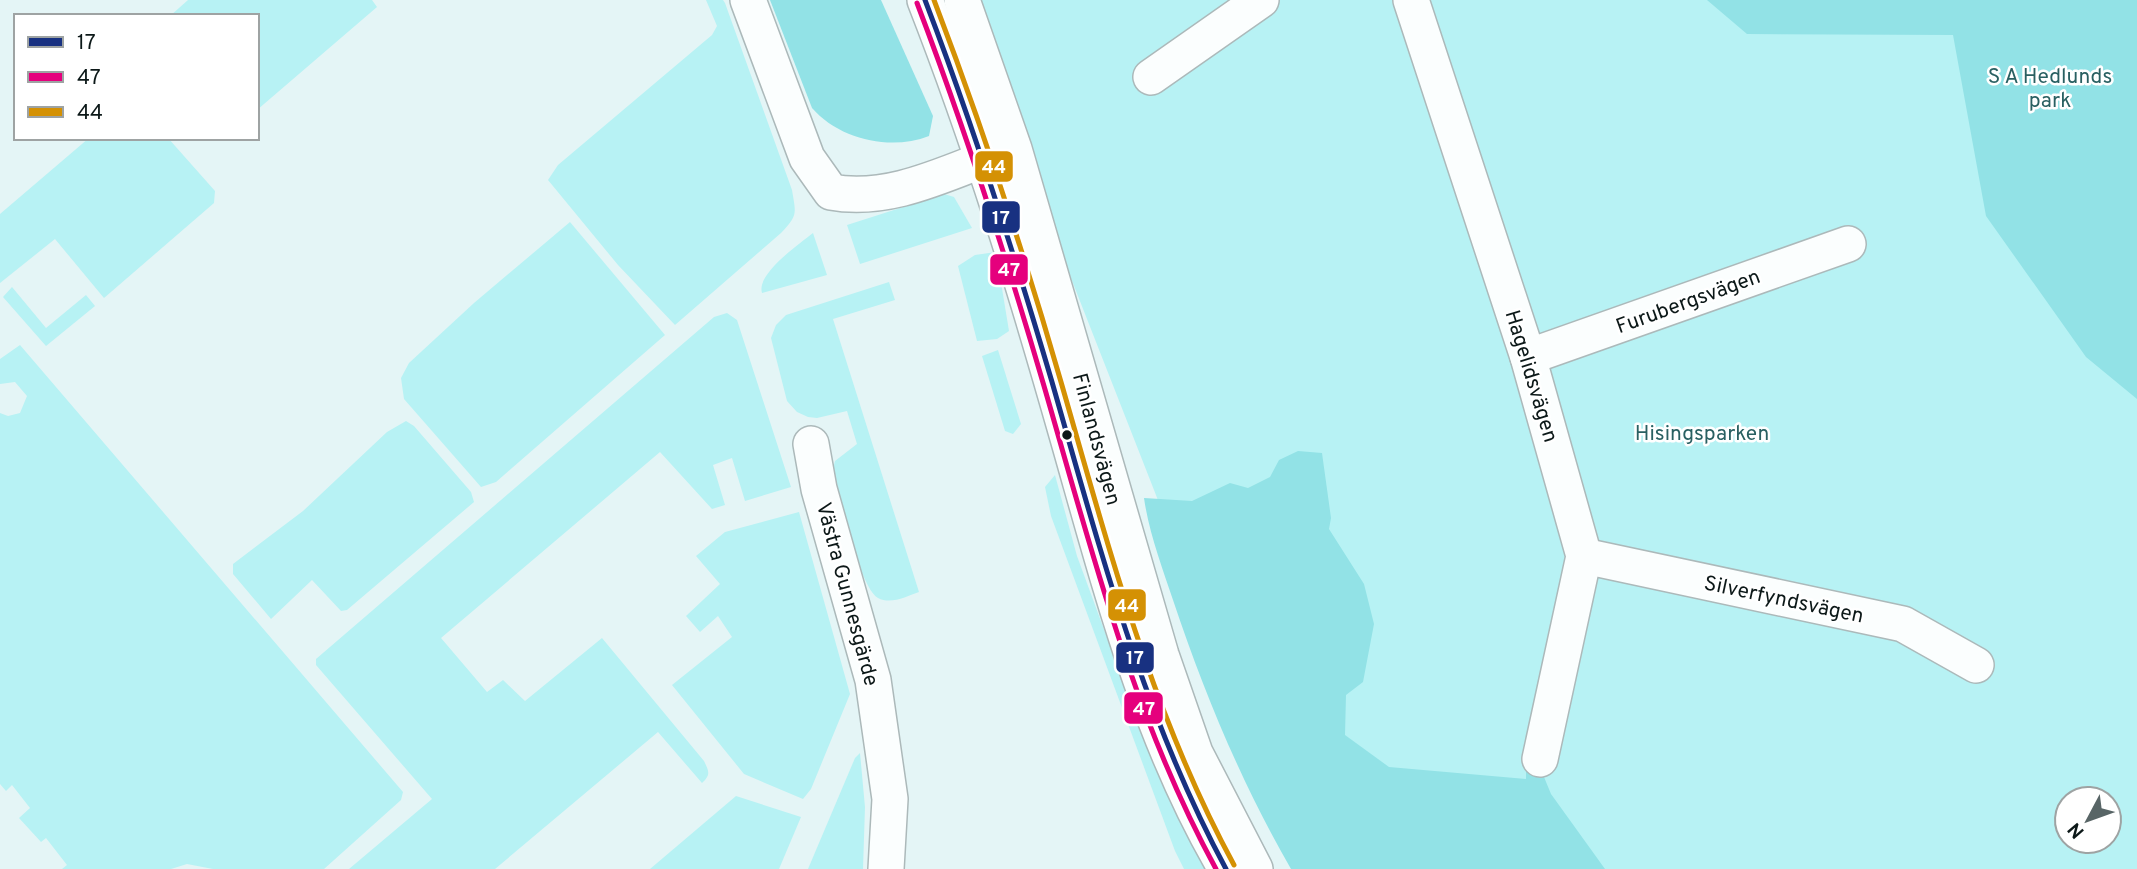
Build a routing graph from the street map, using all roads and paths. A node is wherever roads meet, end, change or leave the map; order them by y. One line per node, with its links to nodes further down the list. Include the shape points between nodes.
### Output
1 (748, 0): 7 (street, via 807,158 831,192 850,196 880,193)
2 (925, 0): 7 (street, Finlandsvägen)
3 (962, 0): 16 (street, Finlandsvägen, via 1014,149 1161,655 1195,753)
4 (1261, 0): 6 (street)
5 (1411, 0): 9 (street, Hagelidsvägen)
6 (1151, 77)
7 (985, 159): 15 (street, Finlandsvägen, via 1137,669 1168,753)
8 (1848, 244): 9 (street, Furubergsvägen)
9 (1528, 357): 11 (street, Hagelidsvägen)
10 (811, 444): 14 (street, Västra Gunnesgärde, via 819,489 873,680 890,799)
11 (1584, 556): 12 (street, Silverfyndsvägen, via 1903,624); 13 (street, Hagelidsvägen)
12 (1976, 665)
13 (1540, 759)
14 (886, 869)
15 (1226, 869)
16 (1255, 869)

